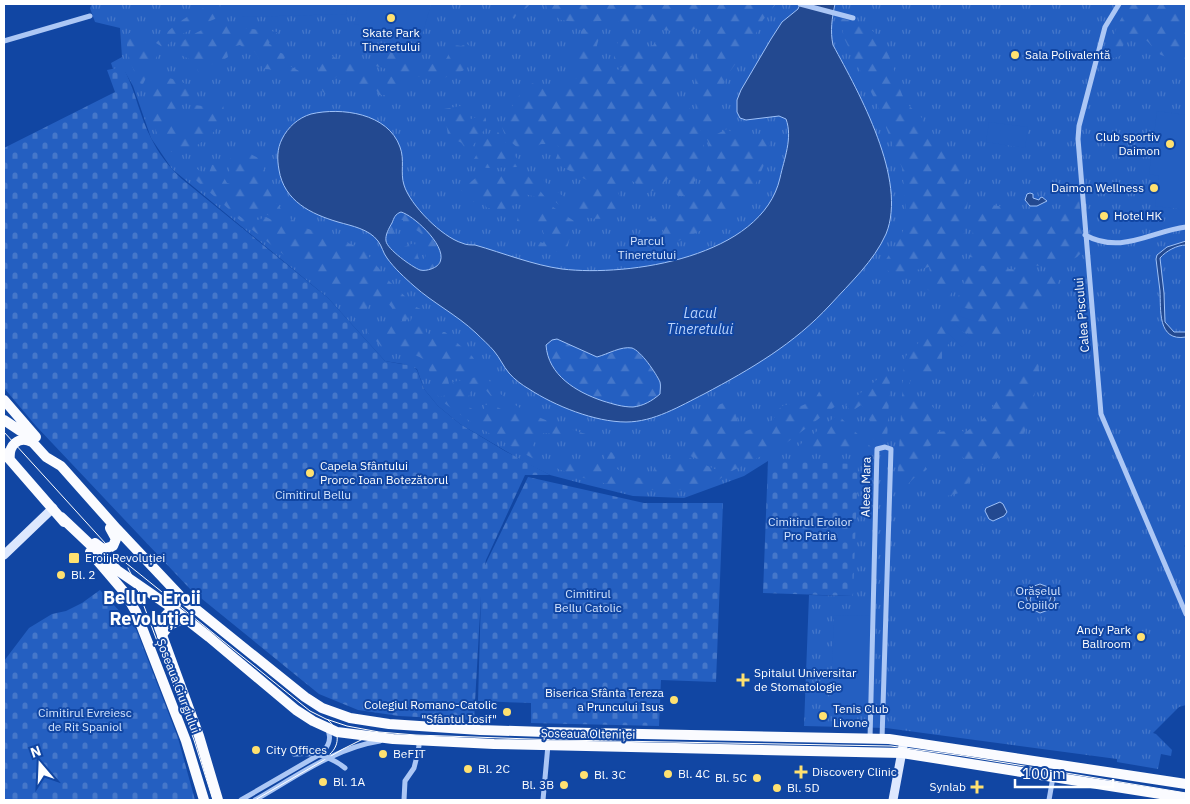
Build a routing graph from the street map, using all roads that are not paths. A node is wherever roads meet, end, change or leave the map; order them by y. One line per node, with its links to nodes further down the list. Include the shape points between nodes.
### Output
1 (800, 4): 4 (street)
2 (1119, 4): 7 (street, Calea Piscului, via 1105,27 1078,133)
3 (90, 16): 5 (street)
4 (853, 18)
5 (4, 41)
6 (1186, 227): 7 (street, via 1112,243 1098,242)
7 (1086, 235): 19 (street, Calea Piscului, via 1101,414)
8 (4, 400): 12 (main road)
9 (4, 420): 10 (main road)
10 (33, 442): 11 (main road, via 26,439 17,441); 12 (main road, via 46,457)
11 (6, 455): 14 (main road)
12 (61, 466): 13 (main road)
13 (96, 507): 15 (main road, via 115,535 115,543 108,549 99,547); 17 (main road, Șoseaua Olteniței)
14 (53, 508): 15 (main road); 16 (main road)
15 (61, 517): 18 (main road, Șoseaua Olteniței, via 117,570); 36 (main road, Șoseaua Giurgiului, via 117,583 136,612 186,740)
16 (4, 555)
17 (182, 598): 18 (main road, Șoseaua Giurgiului); 23 (main road, Șoseaua Olteniței, via 309,700 337,714 362,721 506,731)
18 (172, 608): 20 (main road, Șoseaua Olteniței); 21 (main road, Șoseaua Giurgiului, via 160,622)
19 (1186, 614)
20 (187, 619): 21 (main road, via 174,622); 22 (main road, Șoseaua Olteniței, via 301,713)
21 (162, 636): 37 (main road, Șoseaua Giurgiului, via 199,736)
22 (326, 728): 25 (main road, Șoseaua Olteniței); 38 (street, via 329,742 322,753)
23 (870, 739): 24 (main road, Șoseaua Olteniței); 24 (street, Aleea Mara, via 877,449 885,447 891,449)
24 (882, 739): 27 (main road, Șoseaua Olteniței)
25 (392, 740): 26 (main road, Șoseaua Olteniței); 39 (street, via 365,744 322,761)
26 (418, 741): 28 (main road, Șoseaua Olteniței); 40 (street, via 414,768 407,776)
27 (904, 741): 29 (main road); 33 (main road, Șoseaua Olteniței)
28 (548, 745): 29 (main road, Șoseaua Olteniței); 41 (street)
29 (902, 753): 32 (main road, Șoseaua Olteniței); 42 (main road)
30 (294, 754): 31 (street, bridge, via 324,756)
31 (345, 768)
32 (1053, 776): 34 (main road, Șoseaua Olteniței); 43 (street)
33 (1186, 784)
34 (1178, 798): 35 (main road, Șoseaua Olteniței)
35 (1186, 798)
36 (204, 800)
37 (218, 800)
38 (241, 800)
39 (254, 800)
40 (404, 800)
41 (543, 800)
42 (893, 800)
43 (1049, 800)

